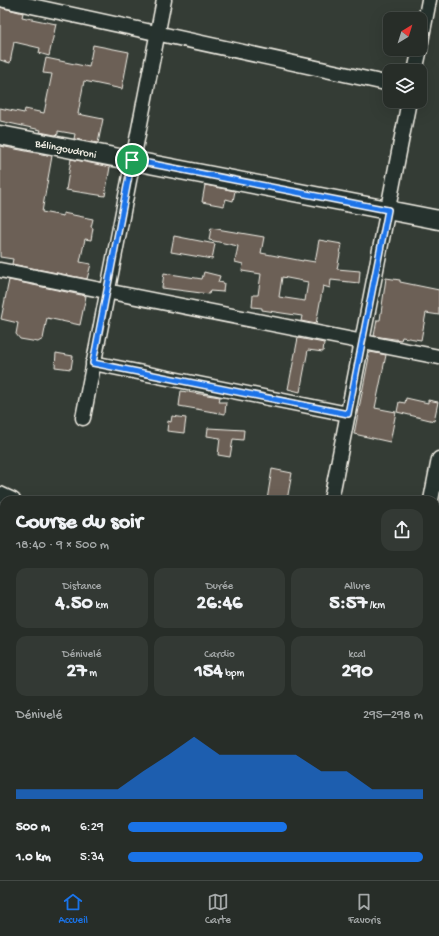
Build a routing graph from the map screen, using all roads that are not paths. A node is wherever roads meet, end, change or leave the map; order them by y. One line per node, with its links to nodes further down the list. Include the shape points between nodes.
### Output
1 (4, 0): 5 (street)
2 (164, 0): 5 (street)
3 (429, 0): 4 (street)
4 (427, 12)
5 (157, 34): 6 (street); 9 (street)
6 (383, 82)
7 (408, 108): 10 (street)
8 (0, 135): 9 (street, Bélingoudroni)
9 (132, 160): 10 (street, Bélingoudroni); 13 (street)
10 (388, 210): 11 (street, Bélingoudroni); 14 (street)
11 (439, 220)
12 (0, 270): 13 (street)
13 (107, 292): 14 (street); 16 (street)
14 (362, 342): 15 (street); 17 (street)
15 (439, 357)
16 (93, 363): 17 (street); 18 (street)
17 (348, 414): 20 (street)
18 (83, 418)
19 (439, 459): 21 (street)
20 (332, 496)
21 (432, 496)

